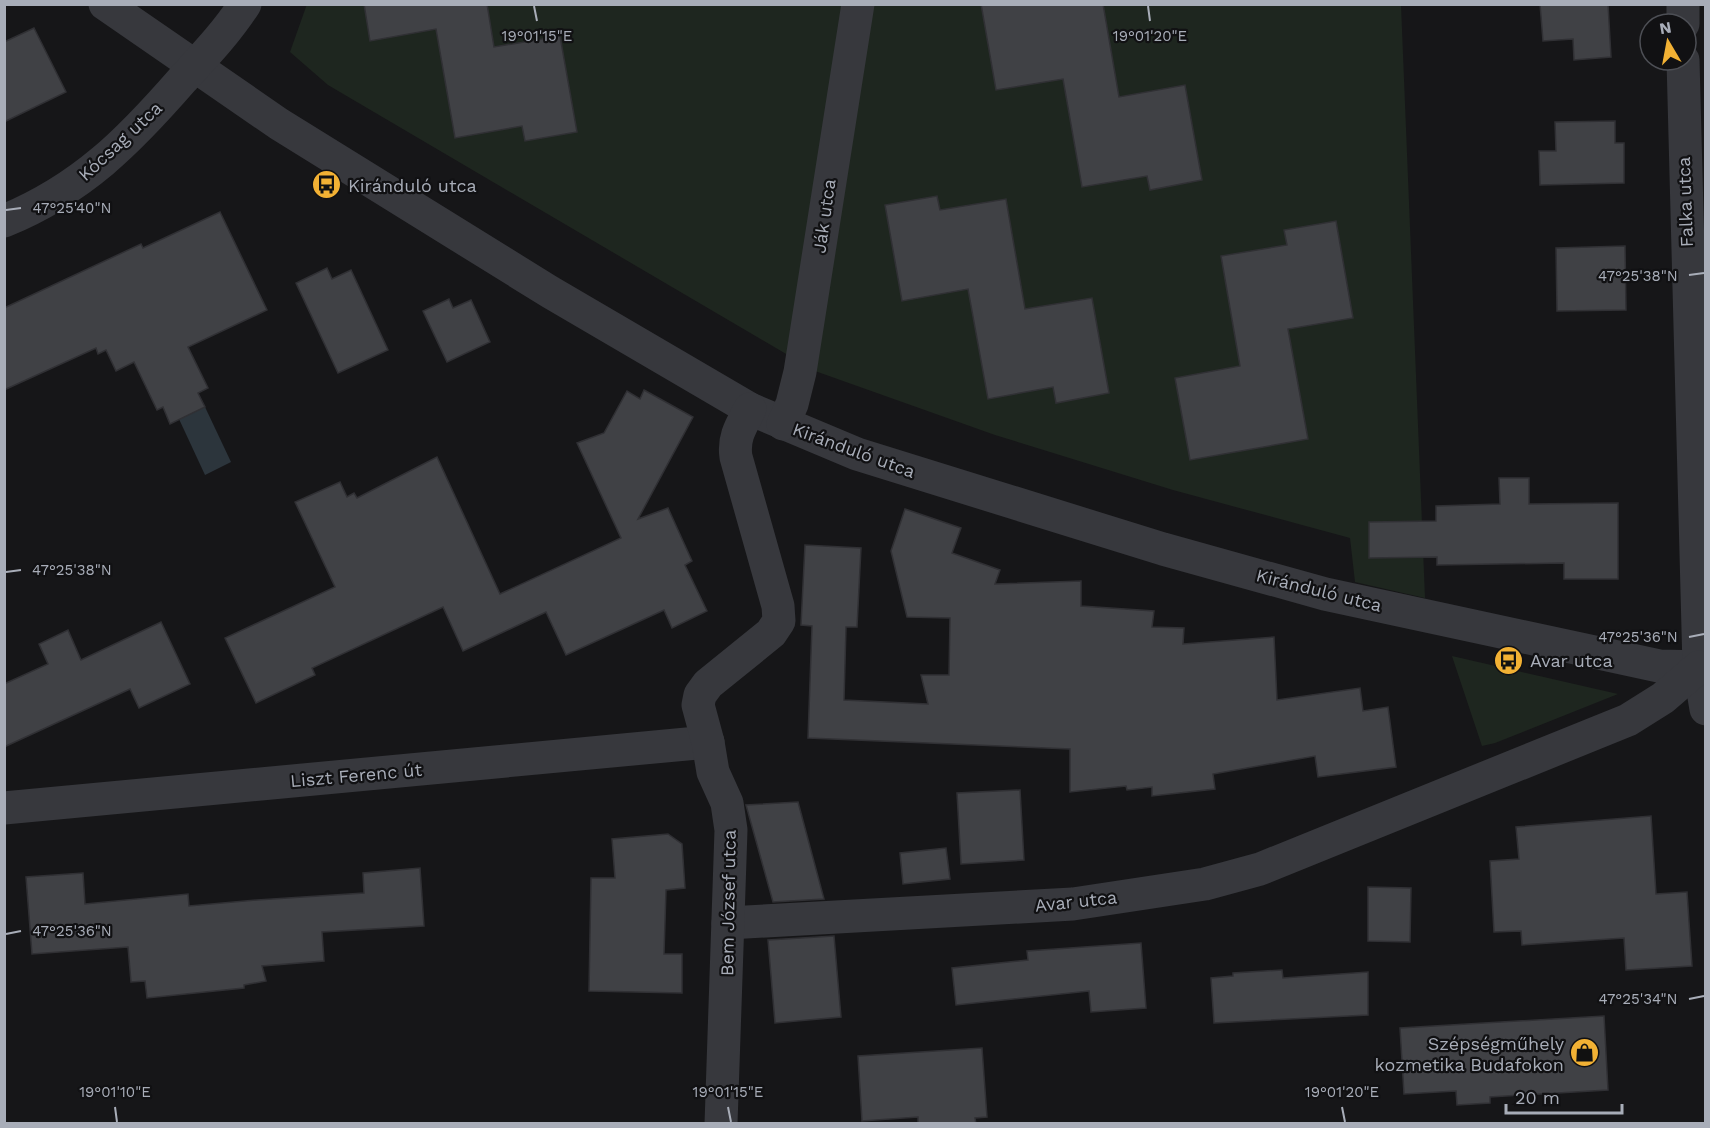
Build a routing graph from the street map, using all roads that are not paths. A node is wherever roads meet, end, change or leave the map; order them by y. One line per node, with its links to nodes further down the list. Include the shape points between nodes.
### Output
1 (105, 4): 4 (street, Kiránduló utca)
2 (245, 4): 4 (street, Kócsag utca, via 227,32)
3 (858, 4): 8 (street, Ják utca, via 800,372)
4 (195, 66): 6 (street, Kócsag utca, via 108,158 37,207); 7 (street, Kiránduló utca, via 279,124 550,292)
5 (1683, 72): 9 (street, Falka utca)
6 (4, 221)
7 (750, 409): 8 (street, Kiránduló utca); 11 (street, Bem József utca, via 734,445 778,606 778,621 771,633 708,684 700,695 698,705)
8 (783, 424): 9 (street, Kiránduló utca, via 869,458 1163,549 1325,594 1659,666)
9 (1702, 667): 10 (street, Falka utca); 13 (street, Avar utca, via 1628,720 1260,869 1205,884 1073,904)
10 (1706, 709)
11 (708, 742): 12 (street, Liszt Ferenc út); 13 (street, Bem József utca, via 731,830)
12 (4, 808)
13 (728, 923): 14 (street, Bem József utca)
14 (721, 1124)

